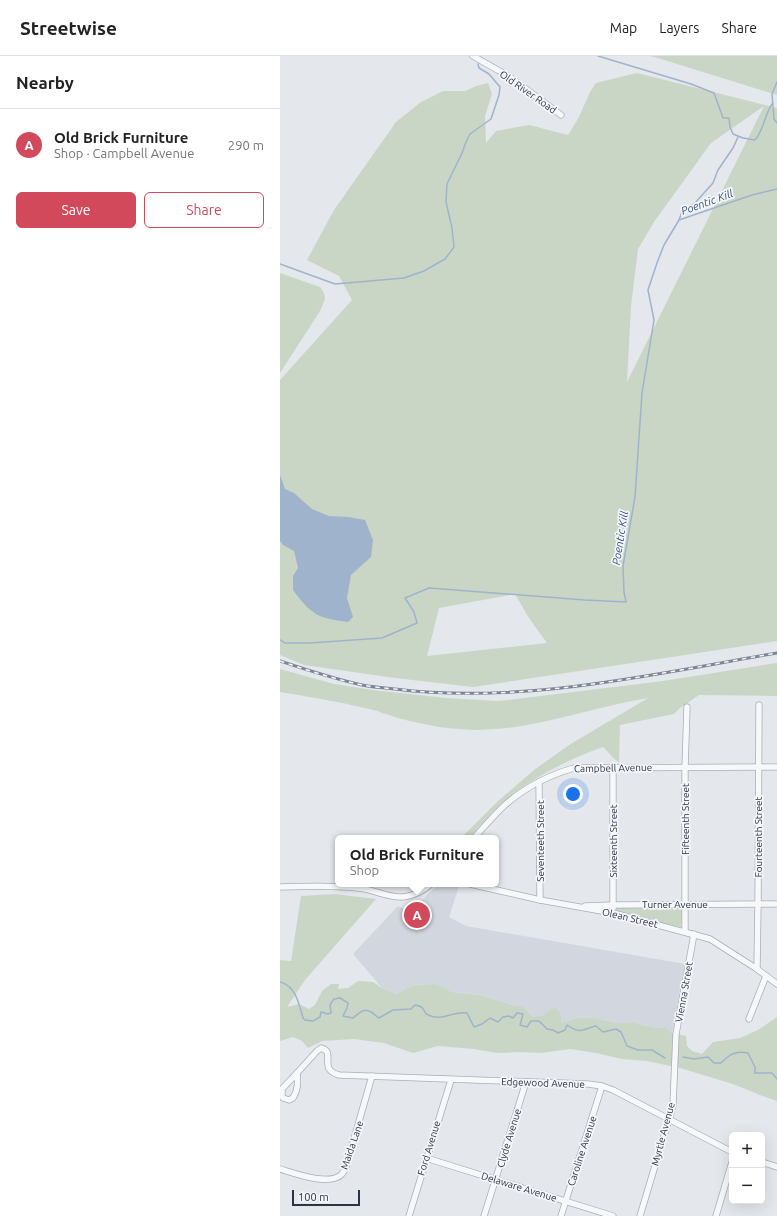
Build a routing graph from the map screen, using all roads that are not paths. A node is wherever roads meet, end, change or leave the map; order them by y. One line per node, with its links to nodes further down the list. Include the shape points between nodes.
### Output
1 (473, 56): 2 (street, Old River Road, via 510,77)
2 (561, 115)
3 (759, 705): 5 (street, Fourteenth Street)
4 (687, 707): 8 (street, Fifteenth Street)
5 (758, 767): 6 (street, Campbell Avenue); 8 (street, Campbell Avenue); 18 (street, Fourteenth Street)
6 (777, 767)
7 (613, 768): 8 (street, Campbell Avenue); 9 (street, Campbell Avenue, via 574,768); 20 (street, Sixteenth Street)
8 (684, 768): 17 (street, Fifteenth Street)
9 (539, 782): 10 (street, Campbell Avenue, via 506,804); 16 (street, Seventeeth Street)
10 (477, 835)
11 (280, 886): 12 (street)
12 (335, 886)
13 (350, 887): 14 (street, via 393,897 410,896)
14 (427, 887)
15 (483, 887): 16 (street, Olean Street)
16 (540, 900): 21 (street, Olean Street)
17 (686, 904): 18 (street, Turner Avenue); 20 (street, Turner Avenue); 23 (street, Fifteenth Street)
18 (758, 904): 19 (street, Turner Avenue); 25 (street, Fourteenth Street)
19 (777, 904)
20 (613, 905): 21 (street, Turner Avenue); 22 (street, Sixteenth Street)
21 (573, 906): 22 (street, Olean Street)
22 (613, 914): 23 (street, Olean Street)
23 (685, 932): 24 (street, Olean Street)
24 (694, 934): 25 (street, Olean Street, via 710,939); 29 (street, Vienna Street)
25 (757, 969): 26 (street, Olean Street)
26 (766, 976): 27 (street, Olean Street); 28 (street)
27 (777, 984)
28 (749, 1019)
29 (675, 1050): 35 (street, Myrtle Avenue)
30 (297, 1073): 31 (street, Edgewood Avenue, via 321,1048 327,1052 328,1067 334,1073)
31 (372, 1076): 32 (street, Edgewood Avenue); 41 (street, Maida Lane, via 346,1167 340,1175 322,1179)
32 (451, 1080): 33 (street, Edgewood Avenue); 37 (street, Ford Avenue)
33 (526, 1082): 34 (street, Edgewood Avenue); 42 (street, Clyde Avenue)
34 (602, 1086): 35 (street, Edgewood Avenue); 43 (street, Caroline Avenue)
35 (670, 1119): 36 (street, Edgewood Avenue); 48 (street, Myrtle Avenue)
36 (729, 1150)
37 (426, 1158): 42 (street, Delaware Avenue); 44 (street, Ford Avenue)
38 (765, 1163): 39 (street)
39 (777, 1167)
40 (730, 1168): 49 (street)
41 (280, 1169)
42 (496, 1180): 43 (street, Delaware Avenue); 45 (street, Clyde Avenue)
43 (566, 1201): 46 (street, Caroline Avenue); 47 (street, Delaware Avenue)
44 (408, 1216)
45 (484, 1216)
46 (561, 1216)
47 (613, 1216)
48 (640, 1216)
49 (716, 1216)

